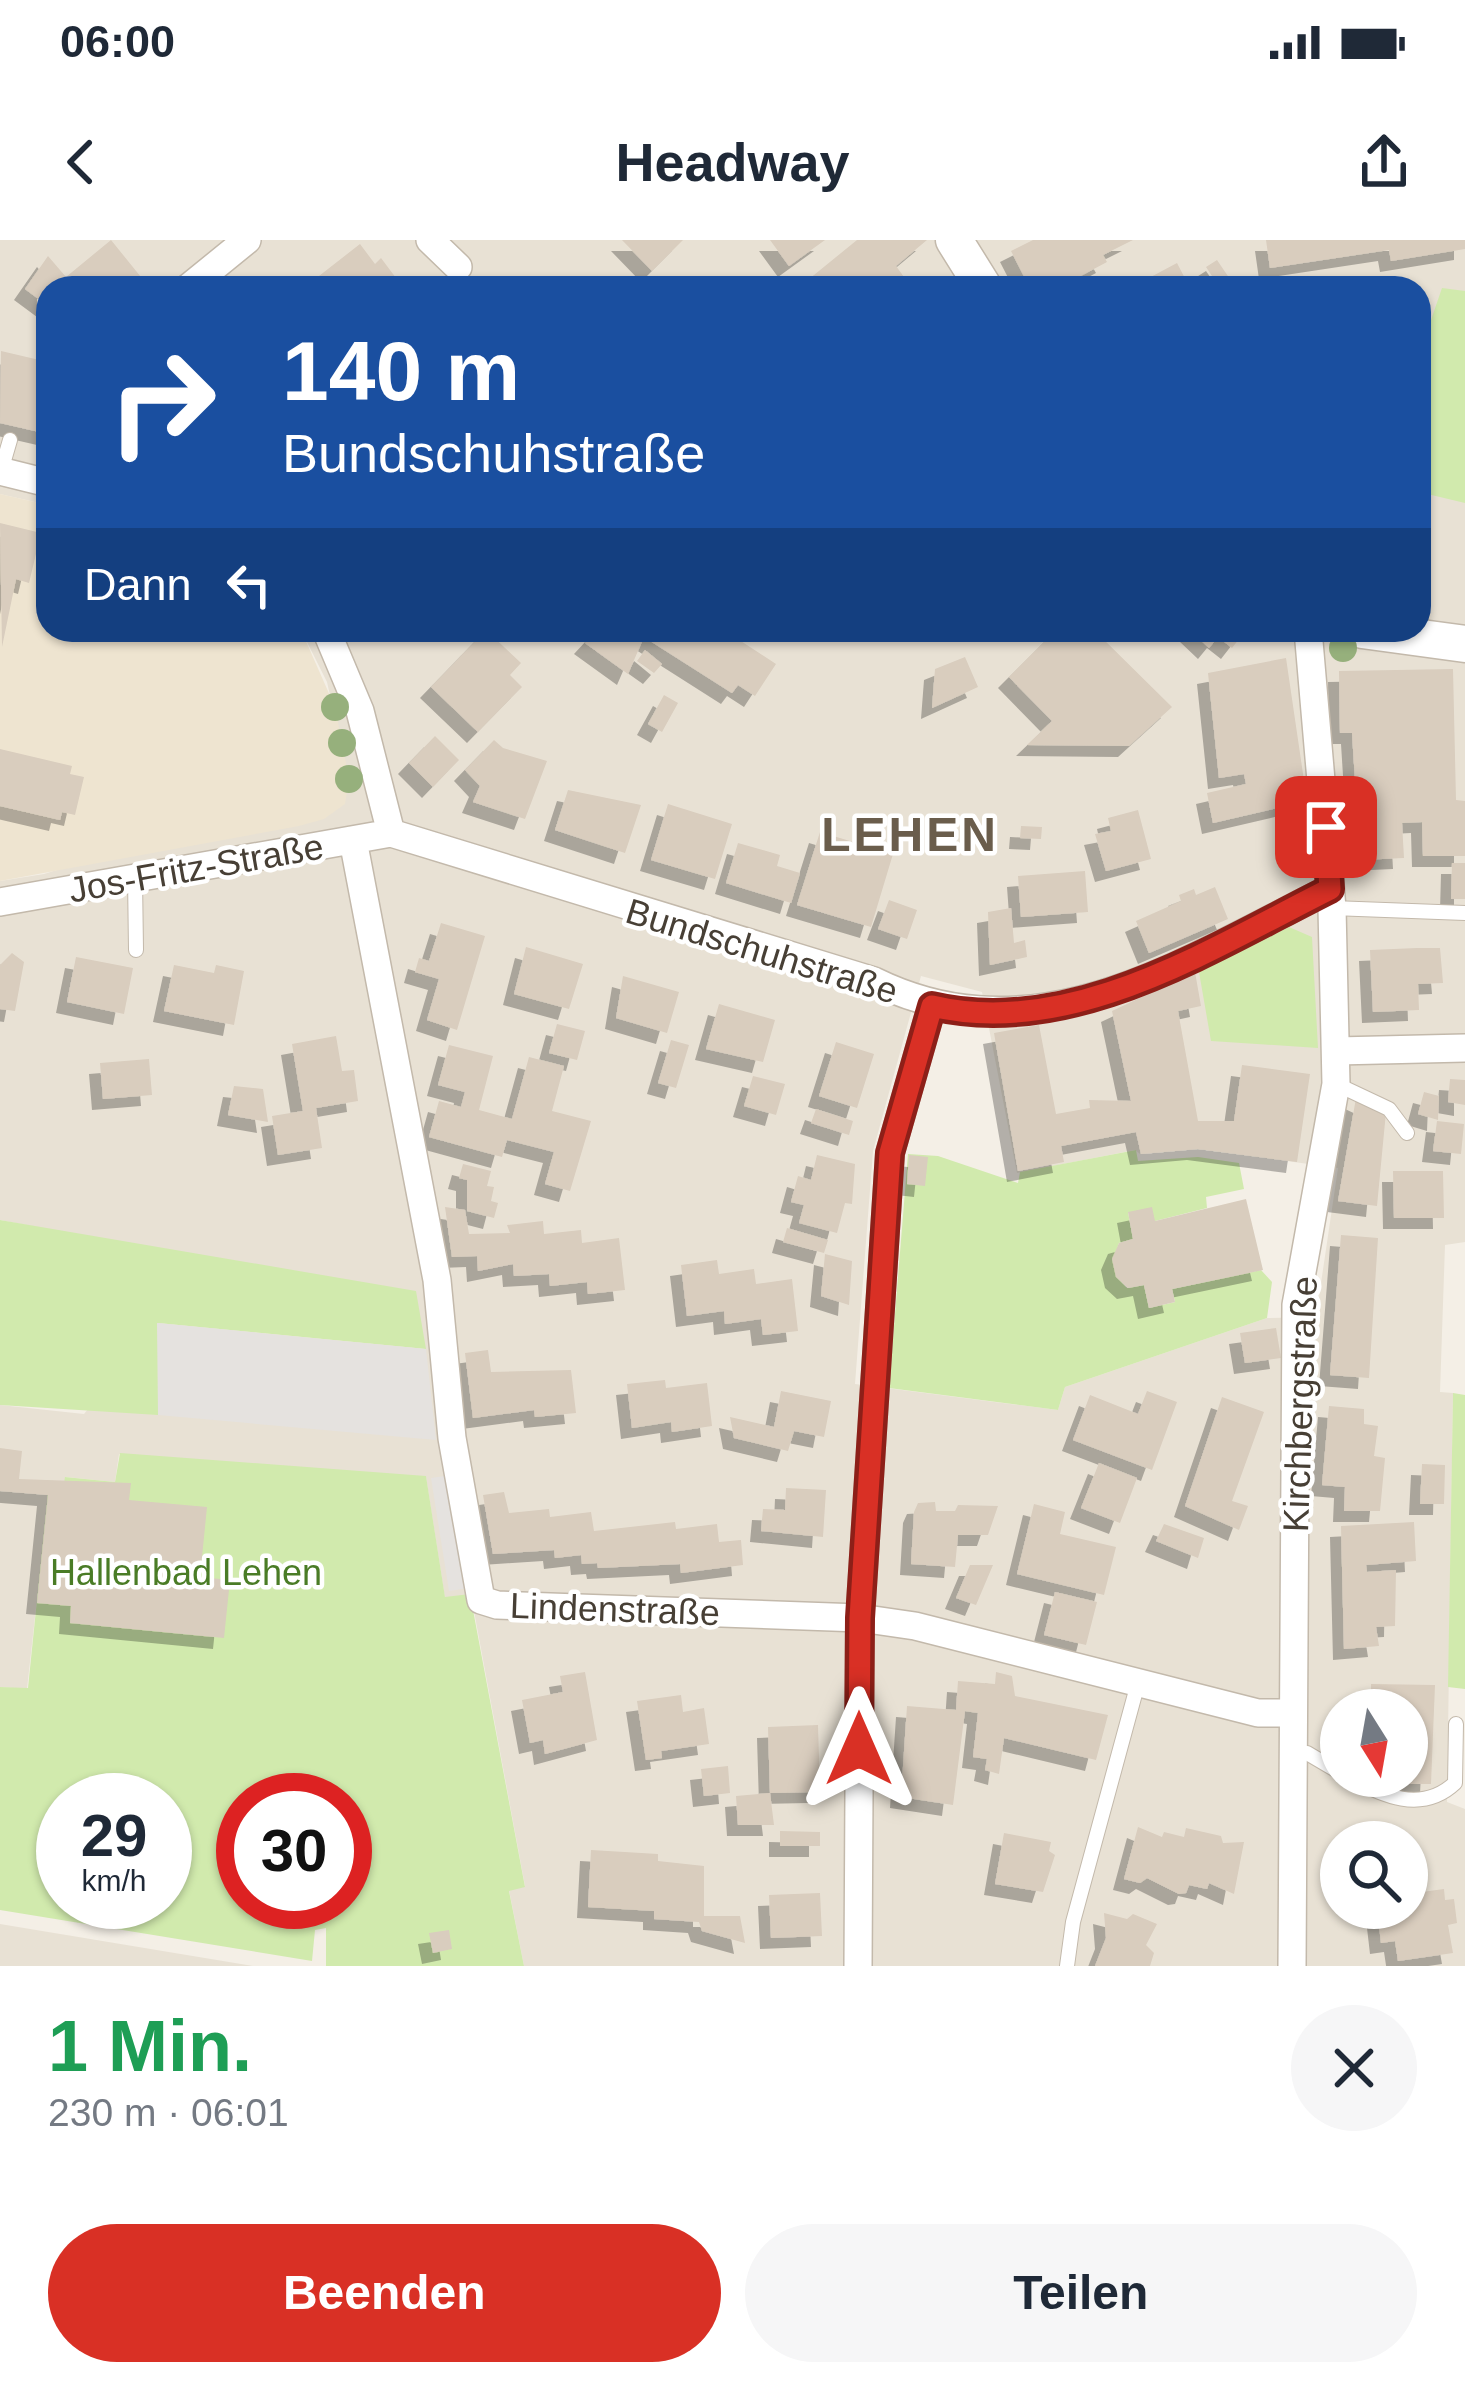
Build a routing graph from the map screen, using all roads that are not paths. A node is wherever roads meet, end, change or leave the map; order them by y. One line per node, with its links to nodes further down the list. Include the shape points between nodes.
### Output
1 (247, 240): 5 (street)
2 (430, 240): 4 (street)
3 (954, 240): 6 (street)
4 (458, 267)
5 (203, 276)
6 (973, 276)
7 (10, 440): 8 (lane)
8 (0, 471): 9 (street)
9 (36, 480)
10 (1431, 639): 13 (street)
11 (331, 642): 14 (street, via 360,710)
12 (1310, 642): 17 (street, Kirchbergstraße)
13 (1465, 644)
14 (391, 833): 15 (street, Jos-Fritz-Straße); 21 (street, Bundschuhstraße, via 874,981)
15 (353, 840): 16 (street, Jos-Fritz-Straße); 26 (street, Lindenstraße, via 436,1280 452,1438 481,1600)
16 (135, 878): 18 (street, Jos-Fritz-Straße); 20 (lane)
17 (1331, 898): 19 (lane); 21 (street, Bundschuhstraße, via 1094,998 1018,1014); 23 (street, Kirchbergstraße)
18 (0, 902)
19 (1465, 913)
20 (136, 950)
21 (932, 1006): 26 (street, via 890,1153)
22 (1465, 1048): 23 (street)
23 (1337, 1051): 24 (street, Kirchbergstraße)
24 (1336, 1084): 25 (lane, via 1389,1109); 28 (street, Kirchbergstraße, via 1297,1306)
25 (1406, 1133)
26 (860, 1618): 27 (street, Lindenstraße); 33 (street)
27 (1138, 1682): 28 (street, Lindenstraße, via 1258,1713); 34 (lane)
28 (1293, 1713): 30 (street, Kirchbergstraße)
29 (1456, 1724): 32 (lane, via 1455,1783 1423,1801)
30 (1292, 1753): 31 (lane); 35 (street, Kirchbergstraße)
31 (1320, 1761)
32 (1394, 1797)
33 (858, 1966)
34 (1067, 1966)
35 (1292, 1966)

